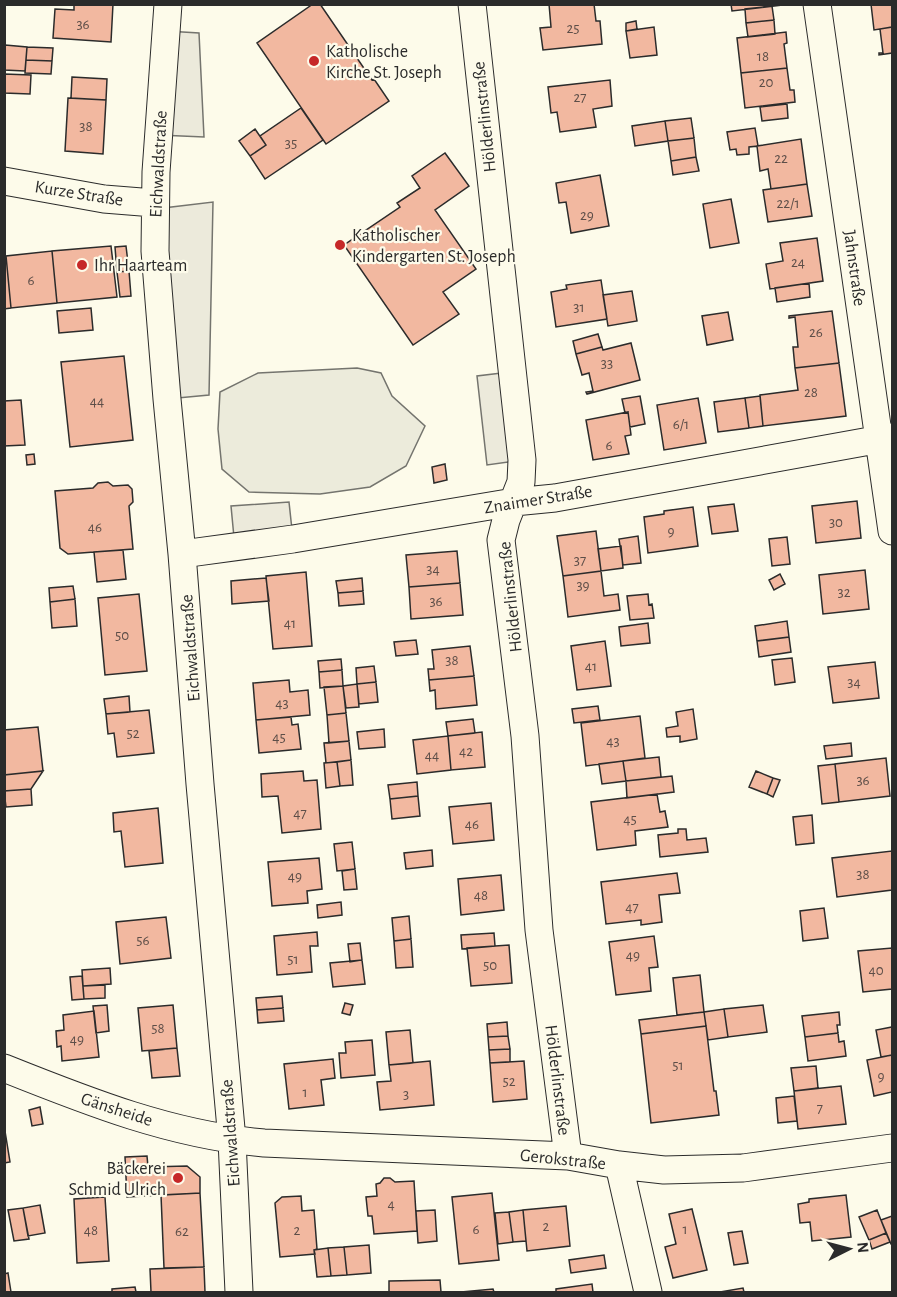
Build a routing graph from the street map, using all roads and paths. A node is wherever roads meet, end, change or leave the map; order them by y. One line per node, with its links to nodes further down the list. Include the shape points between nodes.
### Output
1 (168, 4): 5 (street, Eichwaldstraße)
2 (472, 4): 7 (street, Hölderlinstraße, via 522,460 521,482)
3 (817, 4): 6 (street, Jahnstraße)
4 (4, 180): 5 (street, Kurze Straße, via 104,199)
5 (154, 203): 9 (street, Eichwaldstraße, via 155,259)
6 (886, 439): 7 (street, Znaimer Straße); 8 (street, Jahnstraße)
7 (514, 502): 9 (street, Znaimer Straße); 13 (street, Hölderlinstraße, via 501,540 525,736 539,930)
8 (892, 531)
9 (183, 554): 11 (street, Eichwaldstraße)
10 (4, 1068): 11 (street, Gänsheide, via 92,1103 178,1129)
11 (232, 1140): 13 (street, Gerokstraße); 15 (street, Eichwaldstraße)
12 (892, 1148): 14 (street, Gerokstraße, via 743,1168 664,1170)
13 (568, 1156): 14 (street, Gerokstraße)
14 (619, 1165): 16 (street)
15 (239, 1293)
16 (648, 1293)

